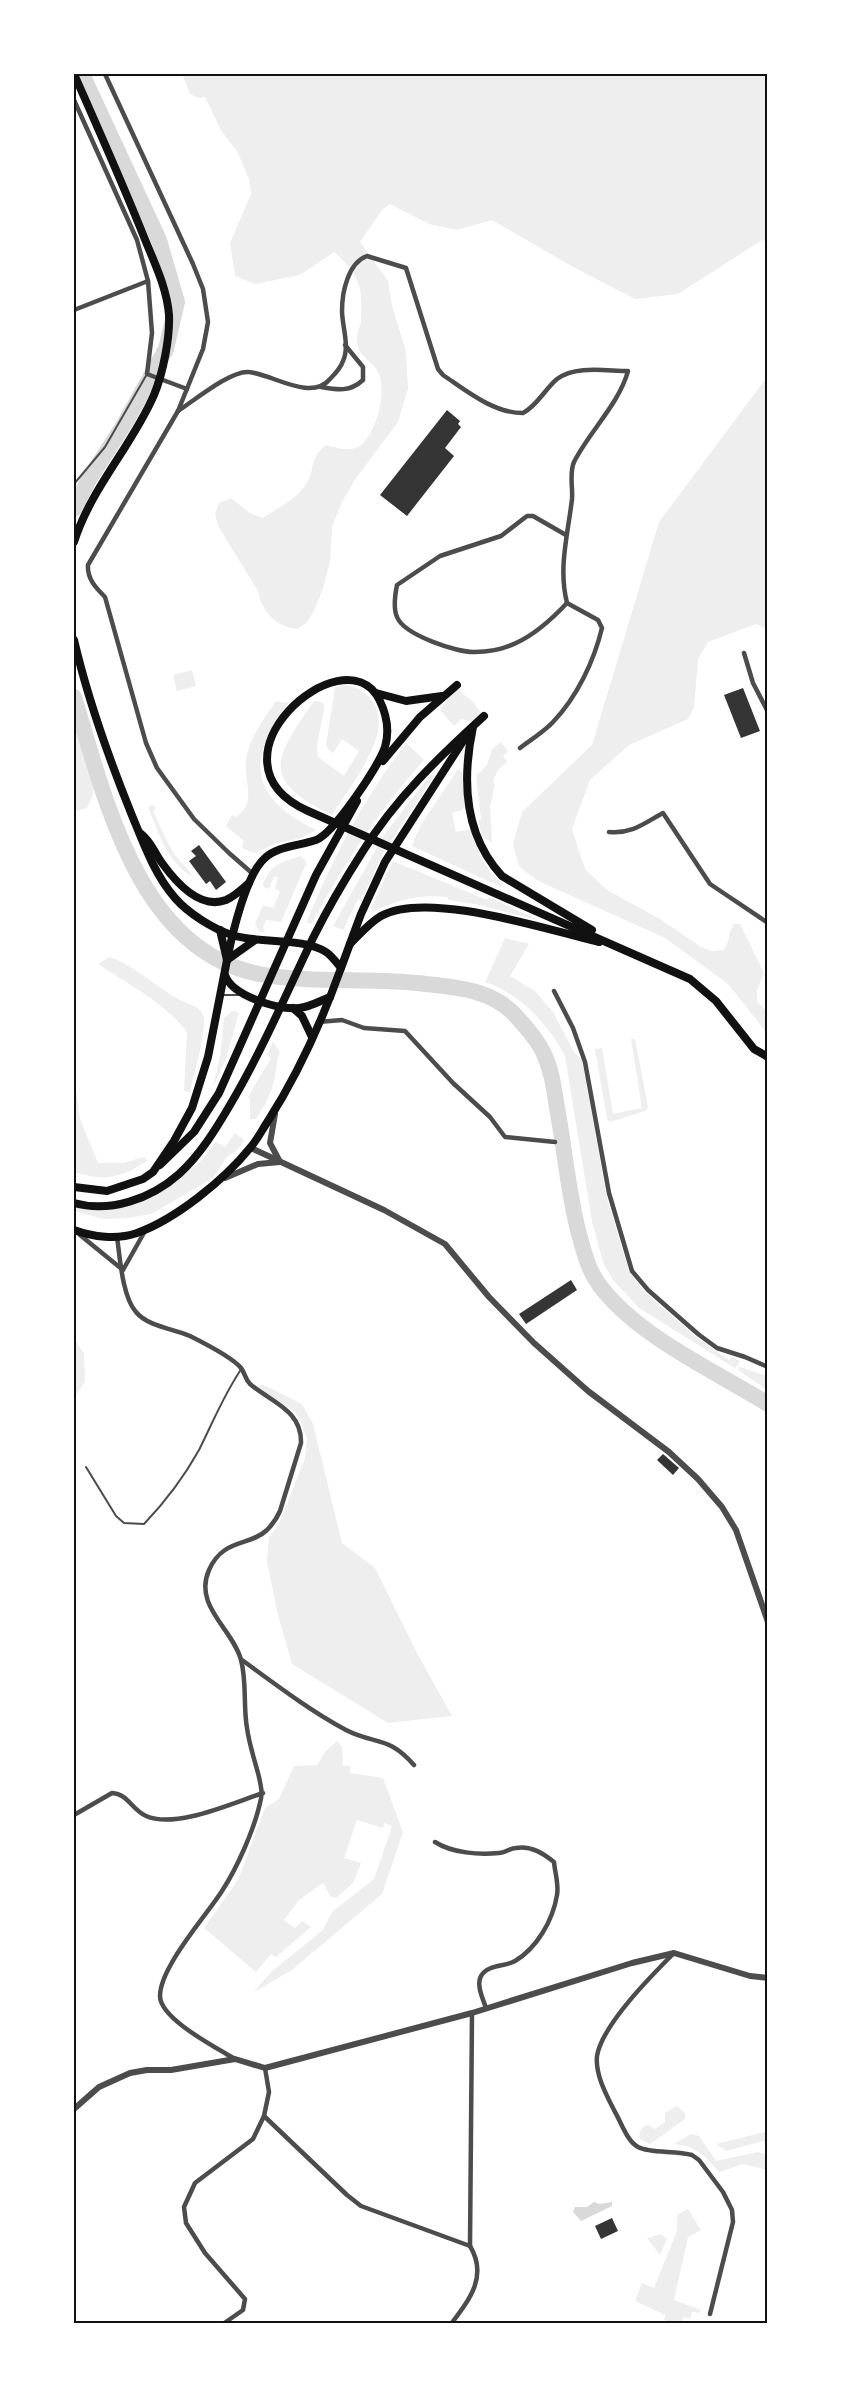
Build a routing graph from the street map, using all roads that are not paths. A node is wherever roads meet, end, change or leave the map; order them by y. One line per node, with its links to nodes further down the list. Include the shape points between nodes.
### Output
1 (74, 74): 13 (highway, via 116,165 163,284 169,315 164,364 154,395 81,519)
2 (105, 74): 9 (street, via 203,289 208,322)
3 (74, 100): 4 (street, via 137,240)
4 (148, 280): 5 (street); 7 (street, via 152,333)
5 (74, 310)
6 (345, 345): 8 (street, via 344,360); 8 (street, via 363,367 363,380 343,391); 12 (street, via 344,292 354,264 367,256 406,267 438,369 490,405 523,413 567,374 628,371 574,463)
7 (147, 374): 9 (street); 11 (lane, via 105,447)
8 (321, 387): 10 (street, via 311,389 238,372)
9 (188, 389): 10 (street)
10 (178, 411): 27 (street, via 88,565 87,573 105,597 146,743 157,768 194,819)
11 (74, 484)
12 (566, 535): 14 (street, via 562,576); 14 (street, via 533,516 526,516 501,536 440,556 397,585 394,601 397,618 404,627 442,645 473,652 514,644 530,636)
13 (74, 542)
14 (567, 603): 23 (street, via 597,620 602,628 596,653 552,723)
15 (74, 640): 26 (highway, via 107,754)
16 (744, 653): 20 (street)
17 (457, 685): 19 (main road)
18 (376, 693): 19 (main road, via 406,700); 24 (main road, via 387,719 388,738); 34 (main road, via 359,682 329,682 310,691 290,710 276,728 266,763 280,794 308,811)
19 (442, 696): 24 (main road)
20 (768, 712)
21 (484, 716): 22 (main road)
22 (473, 727): 33 (main road, via 385,862); 34 (main road, via 465,772 468,805 490,863 502,876); 53 (main road, via 400,797 364,849 314,936 268,1035 218,1125 181,1173 149,1194 117,1205)
23 (520, 748)
24 (368, 779): 27 (main road, via 325,836 273,853); 50 (main road, via 316,875 219,1093 194,1132)
25 (609, 832): 29 (street, via 630,831 663,813 710,884)
26 (140, 833): 28 (main road, via 175,879 198,897 225,900); 30 (highway, via 154,866 176,899)
27 (253, 874): 28 (main road)
28 (250, 882): 31 (main road)
29 (768, 923)
30 (220, 930): 31 (highway); 35 (highway)
31 (232, 936): 32 (highway); 35 (main road)
32 (255, 940): 35 (highway); 36 (highway, via 276,940 324,950)
33 (350, 944): 34 (main road, via 381,916 416,908 445,908); 36 (main road)
34 (618, 947): 45 (main road, via 701,987 747,1042)
35 (227, 960): 37 (highway)
36 (341, 968): 41 (highway)
37 (224, 974): 39 (highway); 40 (highway)
38 (554, 991): 58 (street, via 585,1062 609,1193 632,1270 648,1290 717,1348)
39 (220, 995): 40 (lane); 50 (highway, via 201,1085 174,1141)
40 (242, 995): 42 (highway)
41 (330, 997): 42 (highway); 43 (highway)
42 (293, 1008): 44 (highway, via 302,1016)
43 (318, 1022): 44 (highway); 47 (street, via 342,1020 364,1028 405,1031 505,1137)
44 (312, 1037): 46 (highway)
45 (768, 1057)
46 (277, 1107): 48 (highway); 49 (street, via 270,1143)
47 (555, 1142)
48 (251, 1148): 49 (street); 51 (highway)
49 (280, 1162): 51 (street, via 248,1167); 61 (street, via 384,1210 444,1244 534,1343 698,1479 736,1530)
50 (153, 1172): 52 (highway, via 107,1191)
51 (216, 1182): 54 (highway, via 182,1208)
52 (74, 1187)
53 (74, 1203)
54 (146, 1228): 56 (highway); 57 (street)
55 (75, 1231): 56 (highway); 57 (street)
56 (117, 1236): 57 (street)
57 (123, 1270): 59 (street, via 136,1312 191,1337)
58 (768, 1367)
59 (242, 1368): 60 (lane, via 226,1391 198,1451 163,1504 144,1524 124,1523 116,1516); 63 (street, via 248,1383 288,1410 301,1432 276,1519 266,1531 231,1545 210,1568 204,1583 207,1601)
60 (86, 1467)
61 (765, 1605): 62 (street)
62 (768, 1622)
63 (241, 1659): 64 (street, via 347,1731 389,1743); 65 (street, via 247,1729)
64 (414, 1765)
65 (263, 1793): 66 (street, via 196,1814 164,1819 143,1815 119,1793 112,1793); 72 (street, via 224,1888 163,1979 160,1997 171,2015)
66 (74, 1815)
67 (435, 1842): 70 (street, via 444,1848 476,1853 501,1853 517,1847 540,1852 554,1862 558,1893 548,1924 514,1962 489,1968 481,1976)
68 (674, 1953): 69 (street); 70 (street); 77 (street, via 621,2012 601,2045 598,2069 607,2096 631,2141 638,2147 692,2155 729,2202 733,2222)
69 (768, 1978)
70 (486, 2008): 71 (street)
71 (472, 2013): 73 (street); 76 (street)
72 (235, 2059): 73 (street); 74 (street, via 130,2073 99,2087)
73 (265, 2068): 75 (street, via 269,2092)
74 (74, 2109)
75 (264, 2116): 76 (street, via 362,2206); 78 (street, via 253,2139 195,2183 184,2207 186,2223 205,2253 245,2299 243,2310)
76 (470, 2246): 79 (street, via 477,2258 479,2277)
77 (710, 2314)
78 (223, 2324)
79 (451, 2324)

